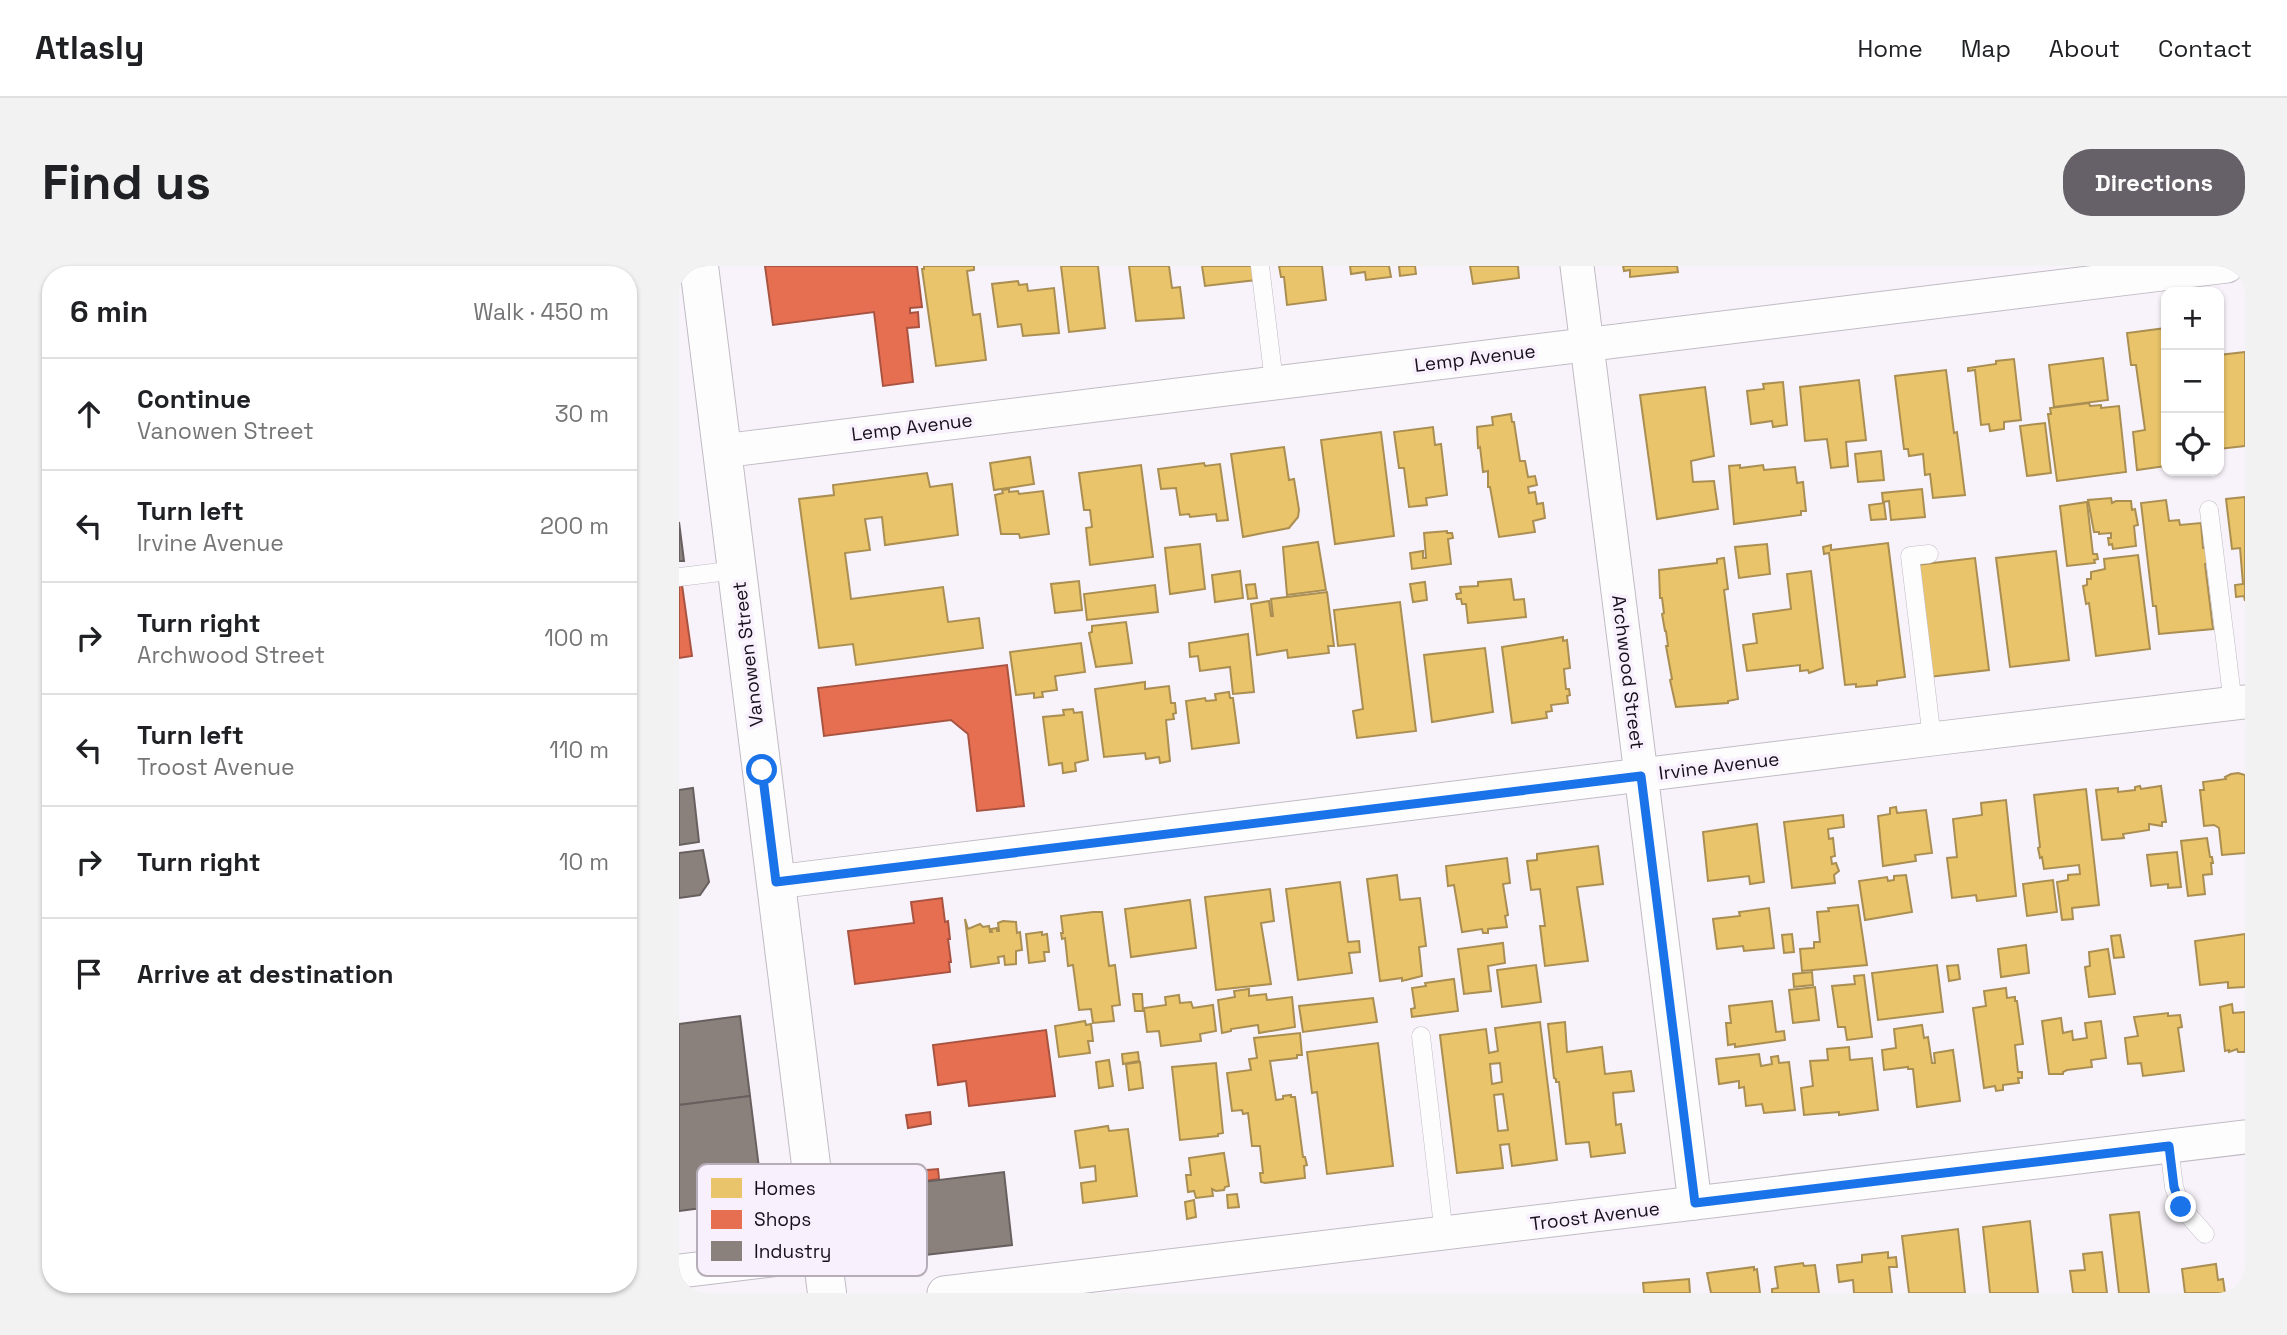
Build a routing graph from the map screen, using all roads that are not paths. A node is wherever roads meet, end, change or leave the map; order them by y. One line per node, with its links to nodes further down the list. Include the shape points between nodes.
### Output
1 (699, 266): 7 (main road, Vanowen Street)
2 (1260, 266): 6 (lane)
3 (1577, 266): 5 (street, Archwood Street)
4 (2227, 266): 5 (street, Lemp Avenue)
5 (1587, 344): 6 (street, Lemp Avenue); 14 (street, Archwood Street)
6 (1275, 382): 7 (street, Lemp Avenue)
7 (722, 451): 10 (main road, Vanowen Street)
8 (2210, 510): 12 (lane)
9 (1929, 554): 13 (lane, via 1910,556)
10 (737, 570): 11 (lane); 15 (main road, Vanowen Street)
11 (679, 577)
12 (2239, 703): 13 (street, Irvine Avenue)
13 (1931, 739): 14 (street, Irvine Avenue)
14 (1641, 776): 15 (street, Irvine Avenue); 20 (street, Archwood Street)
15 (776, 882): 19 (main road, Vanowen Street)
16 (1420, 1036): 22 (lane)
17 (2245, 1137): 18 (street, Troost Avenue)
18 (2169, 1146): 20 (street, Troost Avenue); 21 (lane, via 2181,1207)
19 (811, 1164)
20 (1695, 1203): 22 (street, Troost Avenue)
21 (2205, 1234)
22 (1444, 1235): 25 (street, Troost Avenue)
23 (697, 1269): 24 (street)
24 (679, 1271)
25 (944, 1293)

